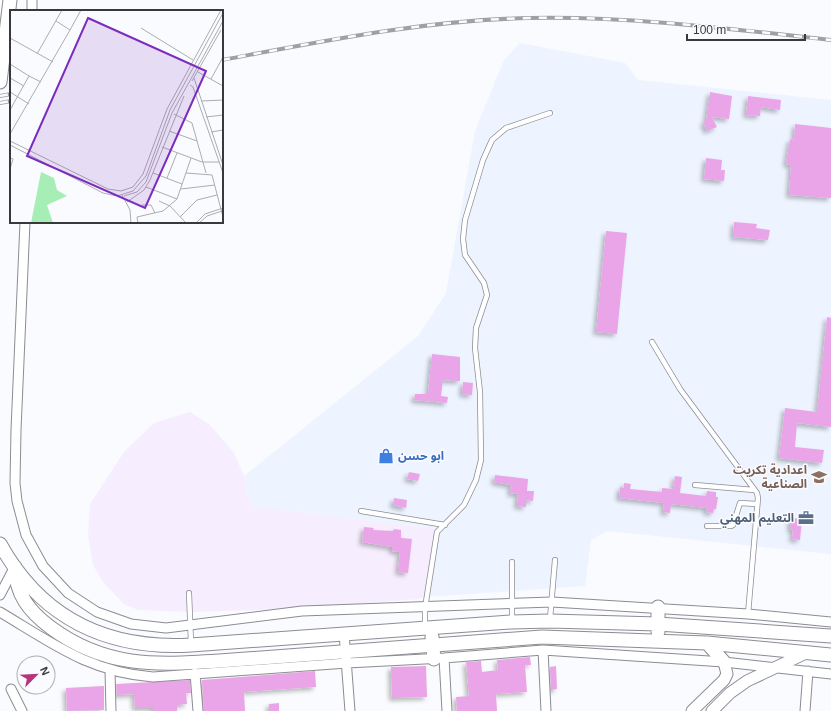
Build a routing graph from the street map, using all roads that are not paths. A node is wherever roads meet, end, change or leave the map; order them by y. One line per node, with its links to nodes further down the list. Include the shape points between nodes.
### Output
1 (10, 0): 2 (main road)
2 (0, 82)
3 (550, 114): 10 (lane, via 510,126 492,140 483,160 465,220 465,255 484,283 487,295 476,328 475,348 481,460 476,480 464,505)
4 (25, 223): 28 (street, via 15,483 26,535 40,562 55,580 97,612 120,621 148,627)
5 (652, 342): 7 (lane, via 680,389)
6 (695, 485): 7 (lane)
7 (754, 490): 8 (lane)
8 (758, 504): 11 (lane, via 740,503 731,526); 23 (lane)
9 (361, 511): 10 (lane)
10 (445, 525): 21 (lane, via 437,532)
11 (707, 526)
12 (0, 544): 15 (main road)
13 (555, 560): 19 (lane)
14 (512, 562): 18 (lane)
15 (15, 567): 17 (street); 35 (main road, via 32,588 52,606 92,630 137,644); 43 (main road, via 18,588 27,607 53,629 84,648 108,657 134,662)
16 (189, 593): 28 (lane)
17 (0, 595)
18 (512, 602): 19 (street); 21 (street); 25 (lane)
19 (552, 602): 20 (street); 24 (lane)
20 (658, 607): 23 (street); 27 (main road)
21 (425, 608): 28 (street, via 302,611); 29 (lane)
22 (0, 612): 45 (street, via 74,656)
23 (748, 614): 26 (street)
24 (550, 621): 25 (main road); 27 (main road)
25 (512, 622): 29 (main road)
26 (831, 622)
27 (658, 624): 31 (main road); 33 (main road)
28 (190, 626): 35 (lane)
29 (428, 627): 30 (main road); 36 (main road)
30 (344, 633): 32 (main road); 40 (street)
31 (828, 636): 39 (main road)
32 (218, 642): 35 (main road); 43 (main road)
33 (658, 642): 34 (main road); 36 (main road, via 542,637)
34 (708, 644): 38 (main road); 42 (main road)
35 (191, 645)
36 (432, 645): 40 (main road); 41 (main road)
37 (543, 650): 41 (street); 42 (street); 55 (street)
38 (806, 653): 39 (main road); 44 (street)
39 (826, 655)
40 (347, 657): 41 (street); 43 (main road); 53 (street)
41 (439, 659): 54 (street)
42 (724, 662): 44 (street); 56 (street, via 727,674 724,680)
43 (220, 667): 47 (street)
44 (776, 668): 46 (street); 57 (street, via 756,676 739,687)
45 (110, 670): 47 (street, via 153,677); 51 (street)
46 (808, 671): 48 (street); 58 (street)
47 (195, 674): 52 (street)
48 (831, 674)
49 (12, 689): 50 (street)
50 (22, 711)
51 (111, 711)
52 (198, 711)
53 (350, 711)
54 (448, 711)
55 (546, 711)
56 (692, 711)
57 (712, 711)
58 (805, 711)

